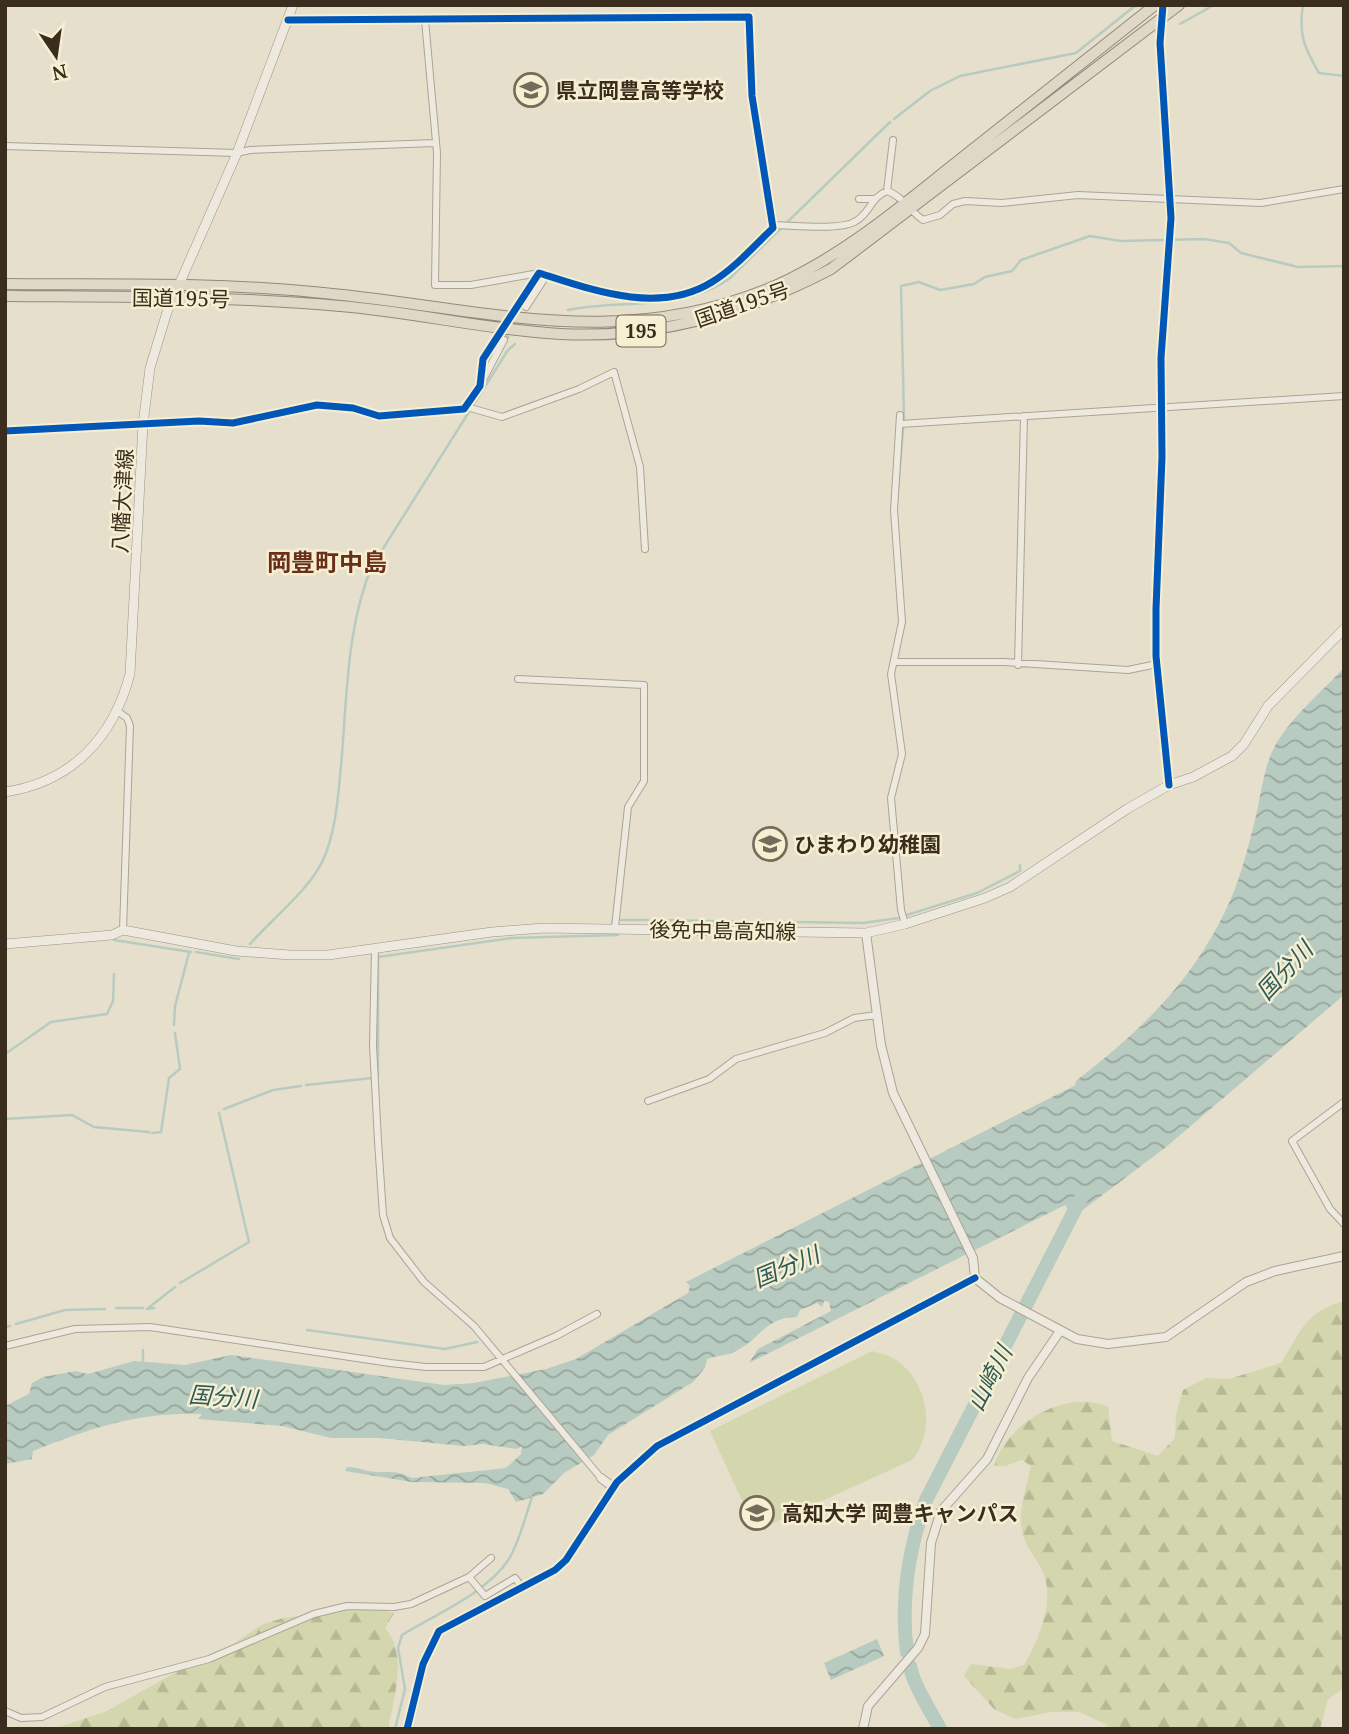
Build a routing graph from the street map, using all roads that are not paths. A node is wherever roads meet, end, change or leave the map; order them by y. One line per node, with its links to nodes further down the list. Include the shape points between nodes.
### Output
1 (293, 5): 6 (main road, 八幡大津線)
2 (1155, 5): 17 (highway, 国道195号 / 195)
3 (1163, 5): 5 (street)
4 (1179, 5): 5 (highway, 国道195号 / 195)
5 (1163, 18): 16 (street); 17 (highway, 国道195号 / 195)
6 (288, 20): 7 (street); 11 (main road, 八幡大津線)
7 (425, 20): 9 (street); 18 (street, via 749,17 752,96)
8 (893, 140): 13 (street)
9 (435, 143): 11 (street); 19 (street, via 435,285)
10 (5, 146): 11 (street)
11 (237, 153): 21 (main road, 八幡大津線)
12 (1344, 189): 16 (street, via 1261,203)
13 (887, 191): 15 (street); 17 (street)
14 (859, 199): 15 (street)
15 (874, 200): 18 (street, via 867,213 850,224)
16 (1170, 200): 17 (street, via 1078,195 965,201 923,220); 30 (street)
17 (907, 208): 25 (highway, 国道195号 / 195, via 804,272 730,302 631,322 571,324); 26 (highway, 国道195号 / 195, via 831,269 779,295 724,314 629,332 561,334)
18 (780, 225): 19 (street, via 726,273 703,287 676,294 620,296)
19 (542, 275): 24 (street); 25 (street)
20 (5, 284): 21 (highway, 国道195号 / 195)
21 (180, 285): 23 (main road, 八幡大津線); 25 (highway, 国道195号 / 195, via 323,292)
22 (5, 296): 23 (highway, 国道195号 / 195)
23 (174, 297): 26 (highway, 国道195号 / 195, via 343,306); 34 (main road, 八幡大津線, via 150,368)
24 (526, 307)
25 (510, 317): 26 (street)
26 (503, 328): 28 (street, via 483,359)
27 (504, 340): 28 (street)
28 (480, 386): 31 (street)
29 (1344, 396): 30 (street)
30 (1160, 405): 33 (street); 40 (street, via 1163,457)
31 (470, 407): 34 (street, via 379,416 317,405 233,423); 37 (street, via 502,417 614,372 640,467)
32 (900, 415): 35 (street)
33 (1024, 416): 35 (street); 41 (street)
34 (143, 424): 36 (street); 43 (main road, 八幡大津線, via 130,674)
35 (900, 424): 39 (street, via 894,510 902,622)
36 (5, 431)
37 (645, 549)
38 (1344, 629): 44 (main road, 後免中島高知線, via 1268,706 1239,750 1193,777)
39 (894, 662): 41 (street); 46 (street, via 891,674 902,754 891,798)
40 (1157, 664): 41 (street, via 1128,670); 44 (street)
41 (1018, 665)
42 (518, 679): 47 (street, via 644,685 644,781 628,807)
43 (117, 711): 45 (main road, 八幡大津線, via 78,764 34,786); 48 (street, via 130,726)
44 (1169, 785): 46 (main road, 後免中島高知線, via 1010,887)
45 (5, 792)
46 (905, 924): 49 (main road, 後免中島高知線)
47 (615, 928): 49 (main road, 後免中島高知線); 51 (main road, 後免中島高知線, via 516,930)
48 (123, 930): 50 (main road, 後免中島高知線, via 112,936); 51 (main road, 後免中島高知線, via 278,955)
49 (866, 933): 52 (street)
50 (5, 944)
51 (375, 949): 61 (street, via 374,1052 385,1226 413,1269 468,1320)
52 (877, 1015): 53 (street, via 854,1018 830,1031 736,1059 709,1079); 57 (street, via 893,1093 975,1266)
53 (648, 1101)
54 (1344, 1102): 55 (street, via 1292,1141)
55 (1344, 1224)
56 (1344, 1256): 59 (street, via 1246,1282 1174,1333 1156,1339 1097,1345)
57 (975, 1278): 59 (street); 63 (street, via 675,1434)
58 (597, 1314): 61 (street)
59 (1060, 1331): 69 (street, via 1028,1378 987,1459 941,1511 931,1543 925,1634 868,1706)
60 (5, 1346): 61 (street, via 75,1329 150,1326 426,1367 484,1367)
61 (501, 1361): 62 (street)
62 (601, 1478): 63 (street)
63 (613, 1487): 66 (street, via 566,1560)
64 (491, 1558): 65 (street)
65 (471, 1580): 66 (street, via 485,1596 515,1578); 67 (street, via 411,1604 347,1606 314,1614 209,1659 105,1687 42,1717 20,1718)
66 (521, 1586): 68 (street, via 439,1631 423,1664)
67 (5, 1711)
68 (407, 1729)
69 (863, 1729)

